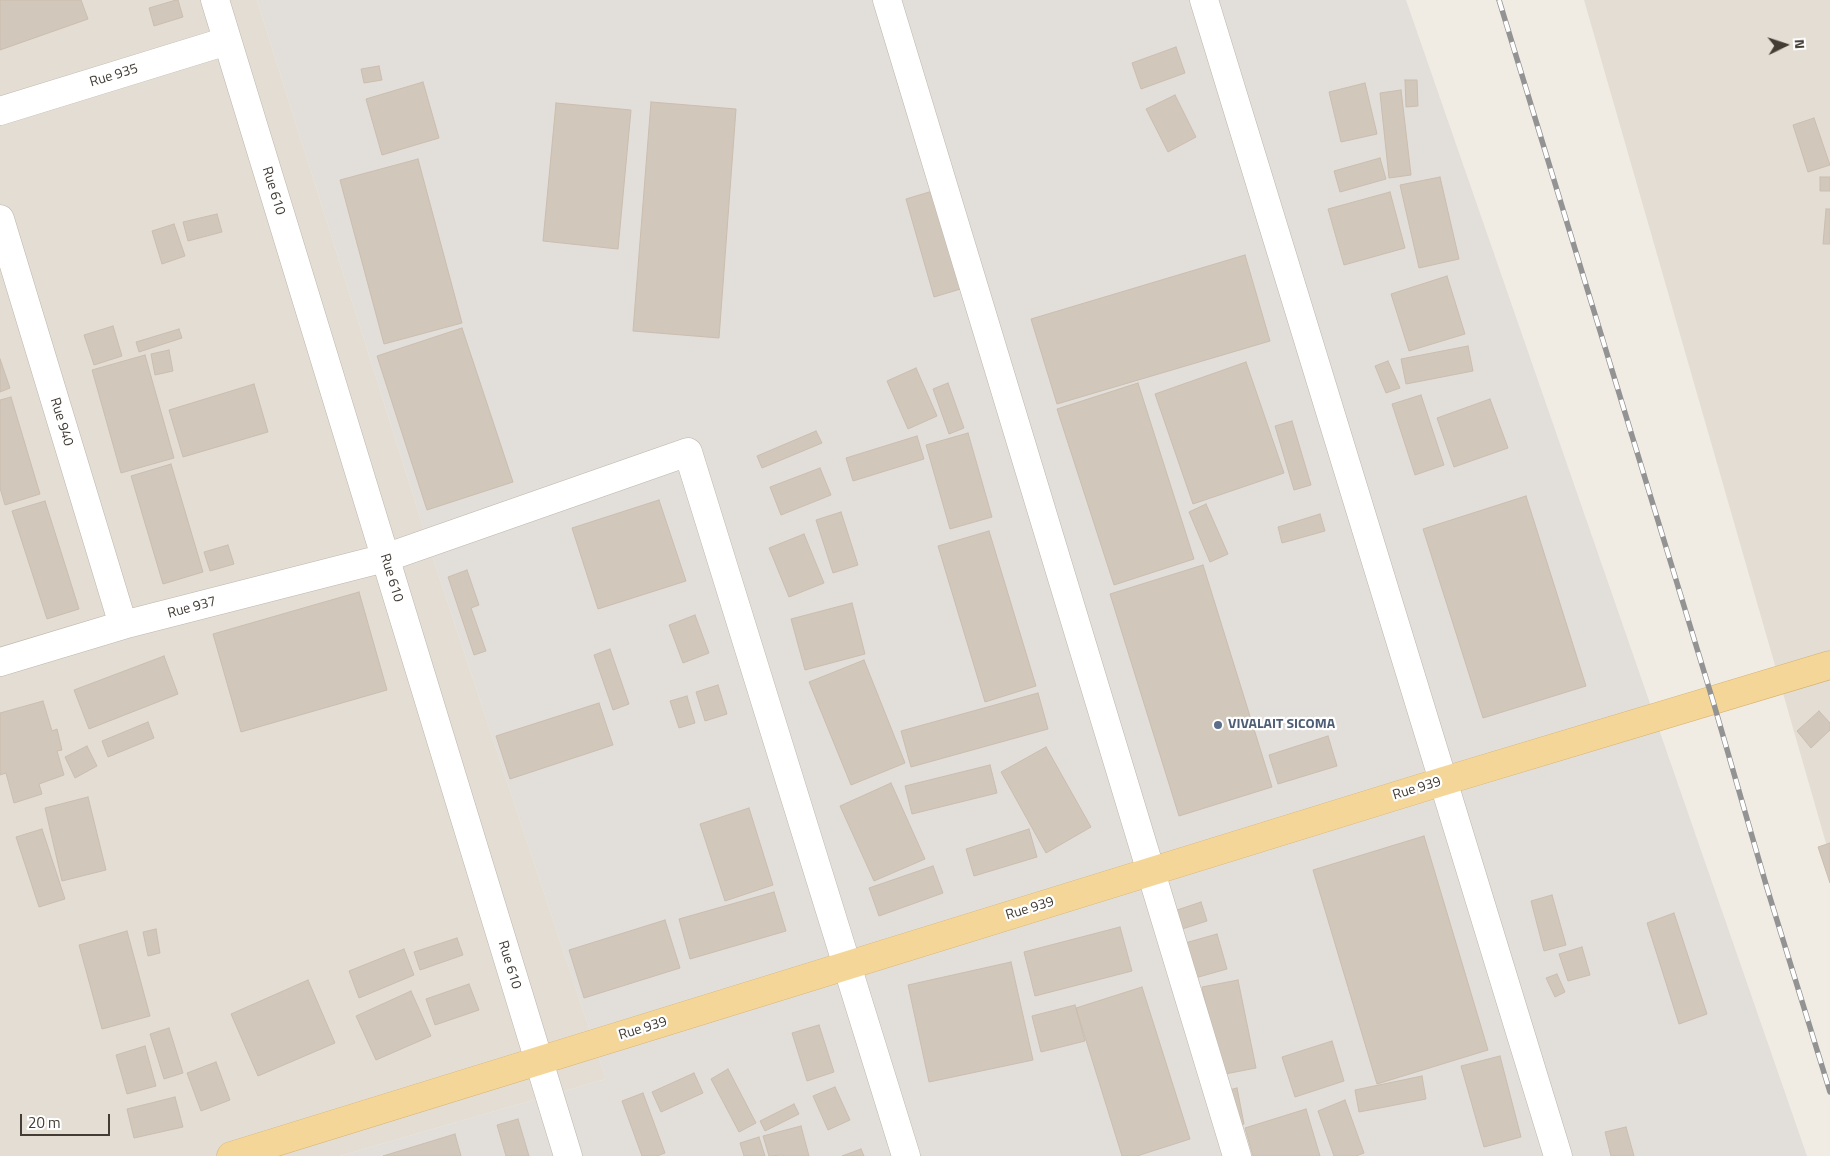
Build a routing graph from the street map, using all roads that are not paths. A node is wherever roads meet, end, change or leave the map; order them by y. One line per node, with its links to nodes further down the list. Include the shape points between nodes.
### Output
1 (214, 0): 4 (street, Rue 610)
2 (886, 0): 12 (street)
3 (1204, 0): 11 (street)
4 (227, 42): 5 (street, Rue 935); 7 (street, Rue 610)
5 (0, 111)
6 (0, 219): 8 (street, Rue 940)
7 (385, 558): 8 (street, Rue 937); 13 (street, Rue 937, via 688,452); 14 (street, Rue 610)
8 (123, 626): 9 (street, Rue 937)
9 (0, 662)
10 (1830, 665): 11 (main road, Rue 939)
11 (1444, 781): 12 (main road, Rue 939); 19 (street)
12 (1151, 871): 13 (main road, Rue 939); 18 (street)
13 (847, 965): 14 (main road, Rue 939); 17 (street)
14 (539, 1061): 15 (main road, Rue 939); 16 (street, Rue 610)
15 (231, 1156)
16 (568, 1156)
17 (906, 1156)
18 (1237, 1156)
19 (1558, 1156)

